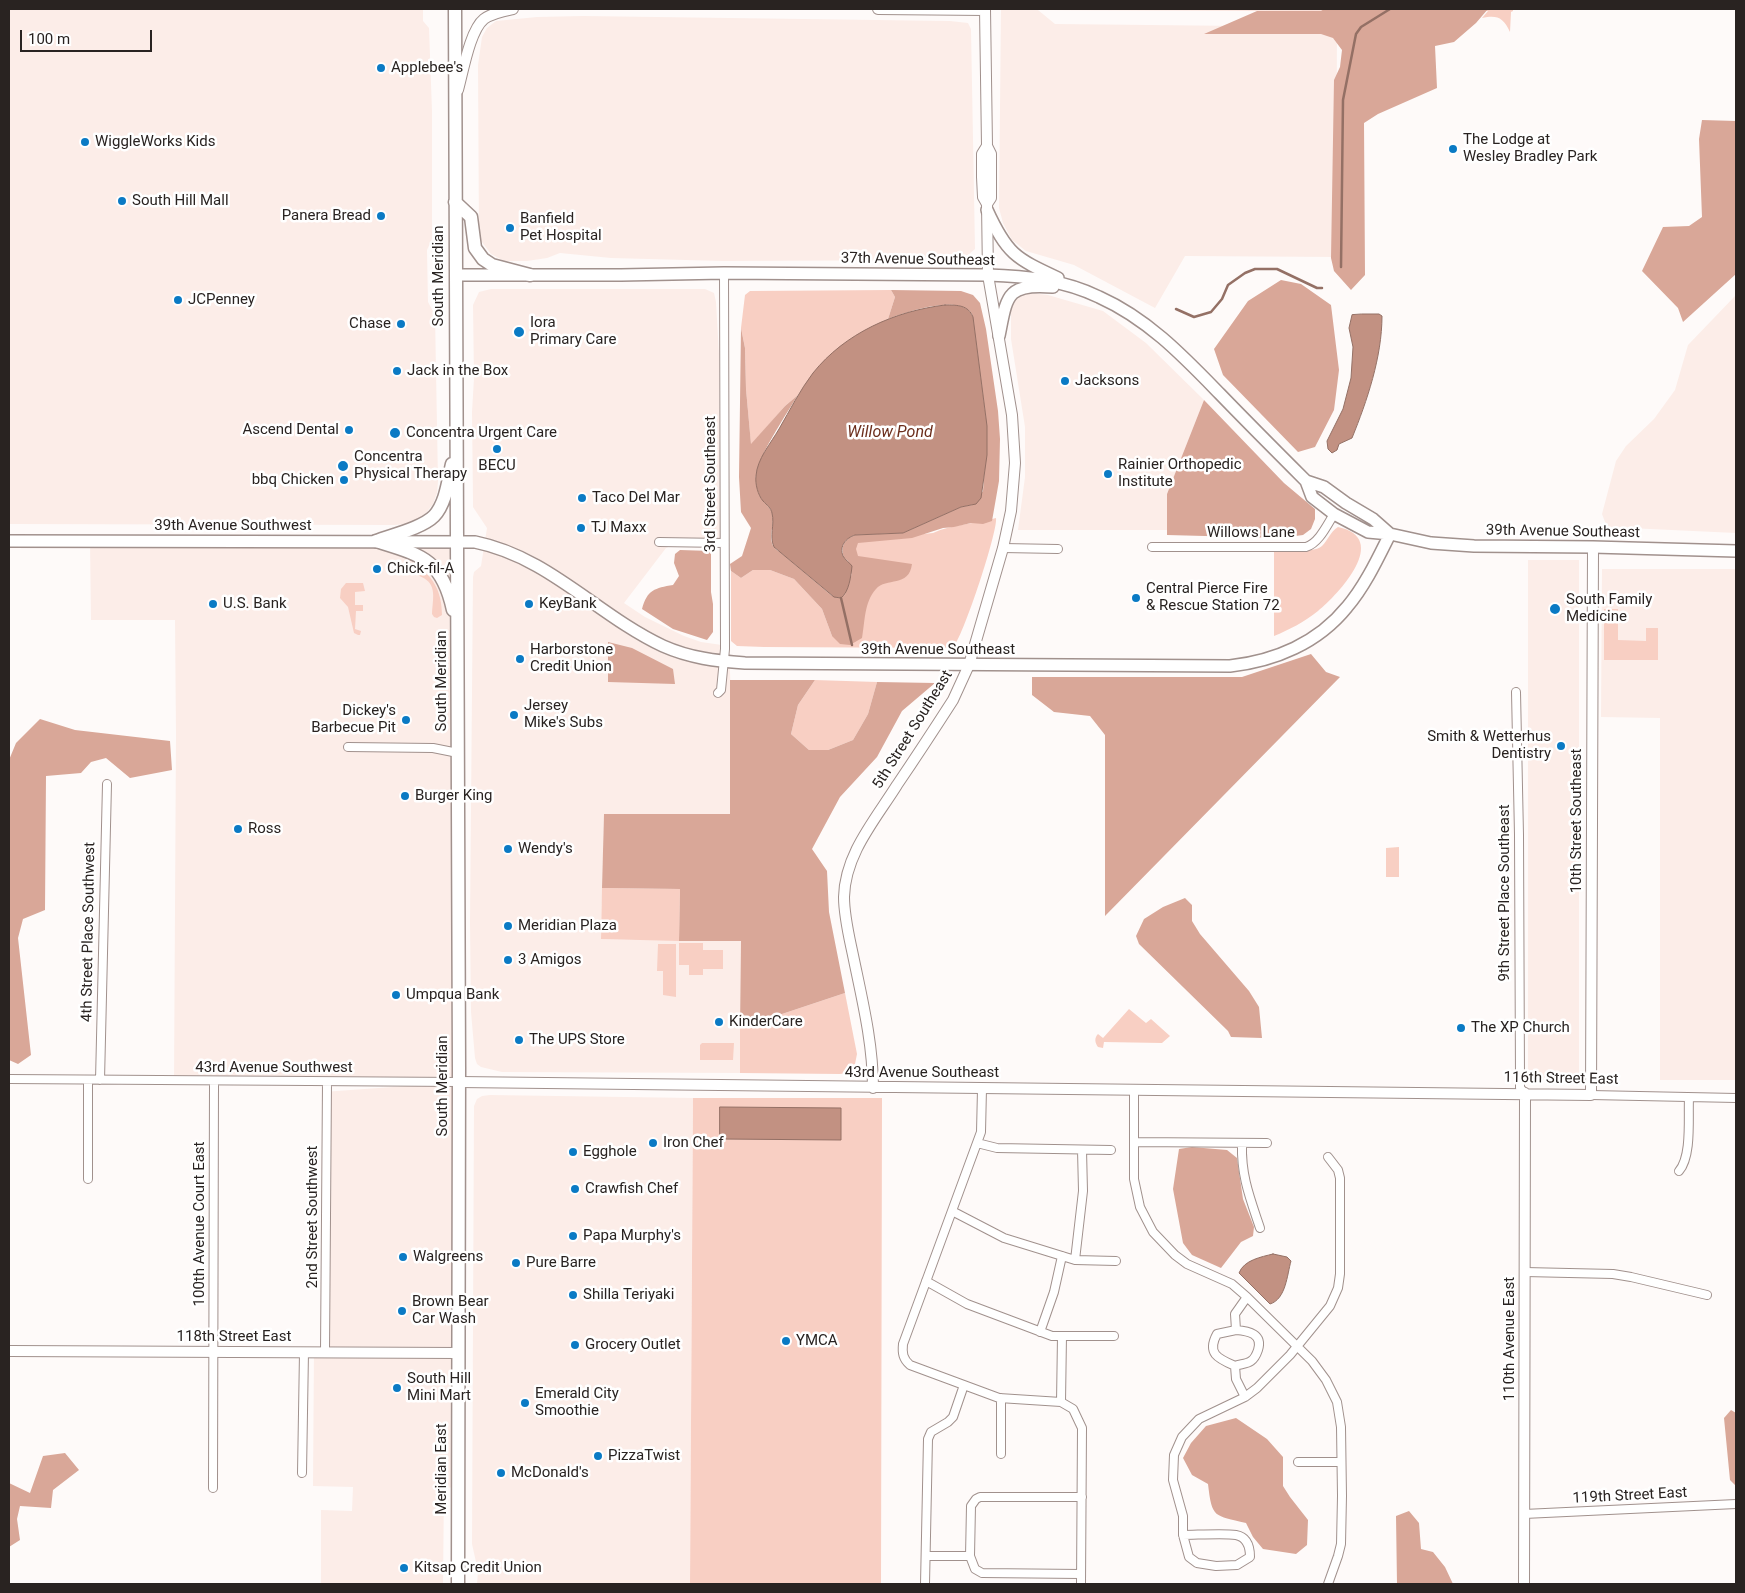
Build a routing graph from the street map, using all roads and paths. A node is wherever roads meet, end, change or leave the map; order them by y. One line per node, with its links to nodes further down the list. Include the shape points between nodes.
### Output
1 (455, 9): 5 (main road, South Meridian)
2 (513, 9): 5 (street, via 492,14 477,27)
3 (878, 9): 4 (street)
4 (985, 9): 7 (street, 5th Street Southeast, via 987,146 991,154 991,198)
5 (455, 100): 6 (main road, South Meridian)
6 (455, 202): 10 (main road, South Meridian); 11 (main road, via 470,217 475,248 483,259 492,265)
7 (987, 207): 9 (street, 5th Street Southeast); 12 (main road, via 998,234 1014,254)
8 (724, 272): 9 (main road, 37th Avenue Southeast); 11 (main road, 37th Avenue Southeast); 22 (street, 3rd Street Southeast)
9 (988, 275): 12 (main road, 37th Avenue Southeast, via 1029,277); 13 (street, 5th Street Southeast)
10 (456, 276): 11 (main road, 37th Avenue Southeast); 14 (main road, South Meridian)
11 (530, 276)
12 (1082, 290): 13 (main road, via 1044,286 1019,289 1006,301); 15 (main road, 37th Avenue Southeast, via 1115,304 1163,337)
13 (999, 336): 25 (street, 5th Street Southeast, via 1012,415 1015,464 1011,511)
14 (457, 447): 18 (main road, South Meridian); 20 (main road, via 435,515 419,526)
15 (1306, 481): 16 (main road, 37th Avenue Southeast, via 1312,497); 17 (main road, 37th Avenue Southeast, via 1324,487 1373,518)
16 (1334, 514): 17 (main road, 39th Avenue Southeast, via 1368,532); 23 (street, Willows Lane, via 1318,538 1306,547)
17 (1390, 534): 24 (main road, 39th Avenue Southeast, via 1449,545); 30 (main road, 39th Avenue Southeast, via 1348,607 1314,637 1272,658 1230,666)
18 (457, 540): 20 (main road, 39th Avenue Southwest); 28 (main road, South Meridian); 29 (main road, 39th Avenue Southeast, via 489,544 522,557 650,639 694,657)
19 (9, 541): 20 (main road, 39th Avenue Southwest)
20 (376, 541): 28 (main road, via 419,555 435,568 446,586)
21 (659, 542): 22 (street)
22 (724, 543): 29 (street, 3rd Street Southeast)
23 (1152, 547)
24 (1593, 547): 27 (main road, 39th Avenue Southeast); 47 (street, 10th Street Southeast)
25 (1002, 548): 26 (street); 30 (street, 5th Street Southeast)
26 (1058, 549)
27 (1736, 551)
28 (458, 630): 34 (main road, South Meridian)
29 (724, 662): 30 (main road, 39th Avenue Southeast); 32 (street, 3rd Street Southeast)
30 (969, 665): 42 (street, 5th Street Southeast, via 953,700 856,851 847,874 845,913 871,1051)
31 (1516, 692): 46 (street, 9th Street Place Southeast, via 1520,1088)
32 (718, 693)
33 (348, 747): 34 (street, via 433,748)
34 (458, 753): 41 (main road, South Meridian)
35 (107, 784): 38 (street, 4th Street Place Southwest)
36 (9, 1079): 37 (street)
37 (88, 1080): 38 (street, 43rd Avenue Southwest); 58 (street)
38 (100, 1080): 39 (street, 43rd Avenue Southwest)
39 (214, 1081): 40 (street, 43rd Avenue Southwest); 74 (street, 100th Avenue Court East)
40 (327, 1082): 41 (street, 43rd Avenue Southwest); 76 (street, 2nd Street Southwest)
41 (459, 1082): 42 (street, 43rd Avenue Southeast); 77 (main road, South Meridian)
42 (873, 1088): 43 (street, 43rd Avenue Southeast)
43 (982, 1089): 44 (street, 43rd Avenue Southeast); 51 (street)
44 (1134, 1090): 45 (street, 43rd Avenue Southeast); 50 (street)
45 (1385, 1092): 46 (street, 116th Street East)
46 (1525, 1093): 47 (street, 116th Street East); 64 (street, 110th Avenue East)
47 (1591, 1094): 48 (street, 116th Street East)
48 (1689, 1098): 49 (street, 116th Street East); 57 (street, via 1687,1152)
49 (1736, 1098)
50 (1134, 1142): 53 (street); 67 (street, via 1136,1193 1153,1232 1187,1264 1232,1284)
51 (978, 1143): 54 (street, via 997,1148); 59 (street)
52 (1268, 1143): 53 (street)
53 (1242, 1144): 60 (street, via 1245,1185)
54 (1082, 1150): 55 (street); 62 (street, via 1083,1191)
55 (1111, 1150)
56 (1328, 1157): 72 (street, via 1340,1178 1338,1288 1330,1306)
57 (1679, 1171)
58 (88, 1179)
59 (952, 1211): 61 (street, via 1004,1238); 65 (street)
60 (1260, 1228)
61 (1062, 1256): 62 (street); 69 (street)
62 (1074, 1260): 63 (street)
63 (1116, 1261)
64 (1525, 1272): 66 (street, via 1622,1275); 90 (street, 110th Avenue East)
65 (926, 1281): 69 (street, via 967,1304); 79 (street, via 903,1344 903,1355 910,1365)
66 (1707, 1295)
67 (1247, 1297): 68 (street, via 1235,1314); 72 (street)
68 (1236, 1330): 78 (street, via 1217,1334 1213,1342 1214,1353 1219,1359); 78 (street, via 1251,1332 1258,1337 1259,1343 1251,1361)
69 (1040, 1332): 70 (street)
70 (1062, 1336): 71 (street); 82 (street)
71 (1114, 1336)
72 (1297, 1347): 80 (street); 85 (street, via 1326,1380 1337,1402)
73 (9, 1351): 74 (street, 118th Street East)
74 (213, 1352): 75 (street, 118th Street East); 87 (street, 100th Avenue Court East)
75 (304, 1352): 76 (street, 118th Street East); 86 (street)
76 (326, 1352): 77 (street, 118th Street East)
77 (459, 1353): 95 (main road, Meridian East)
78 (1235, 1366): 80 (street, via 1239,1389)
79 (964, 1385): 81 (street); 92 (street, via 953,1417 931,1432 928,1439)
80 (1245, 1397): 91 (street, via 1198,1419 1177,1447 1172,1480 1183,1516)
81 (1001, 1398): 82 (street); 83 (street)
82 (1061, 1402): 88 (street, via 1073,1409 1082,1428)
83 (1001, 1454)
84 (1298, 1462): 85 (street)
85 (1342, 1462): 98 (street, via 1341,1544)
86 (302, 1473)
87 (213, 1488)
88 (1082, 1497): 93 (street, via 976,1499 971,1506); 94 (street)
89 (1736, 1504): 90 (street, 119th Street East)
90 (1524, 1514): 99 (street, 110th Avenue East)
91 (1183, 1535): 91 (street, via 1189,1557 1198,1563 1237,1565 1250,1557 1250,1548 1237,1535)
92 (926, 1556): 93 (street); 96 (street)
93 (970, 1556): 94 (street, via 975,1569 982,1573)
94 (1081, 1574): 97 (street)
95 (458, 1584)
96 (925, 1584)
97 (1081, 1584)
98 (1328, 1584)
99 (1524, 1584)

